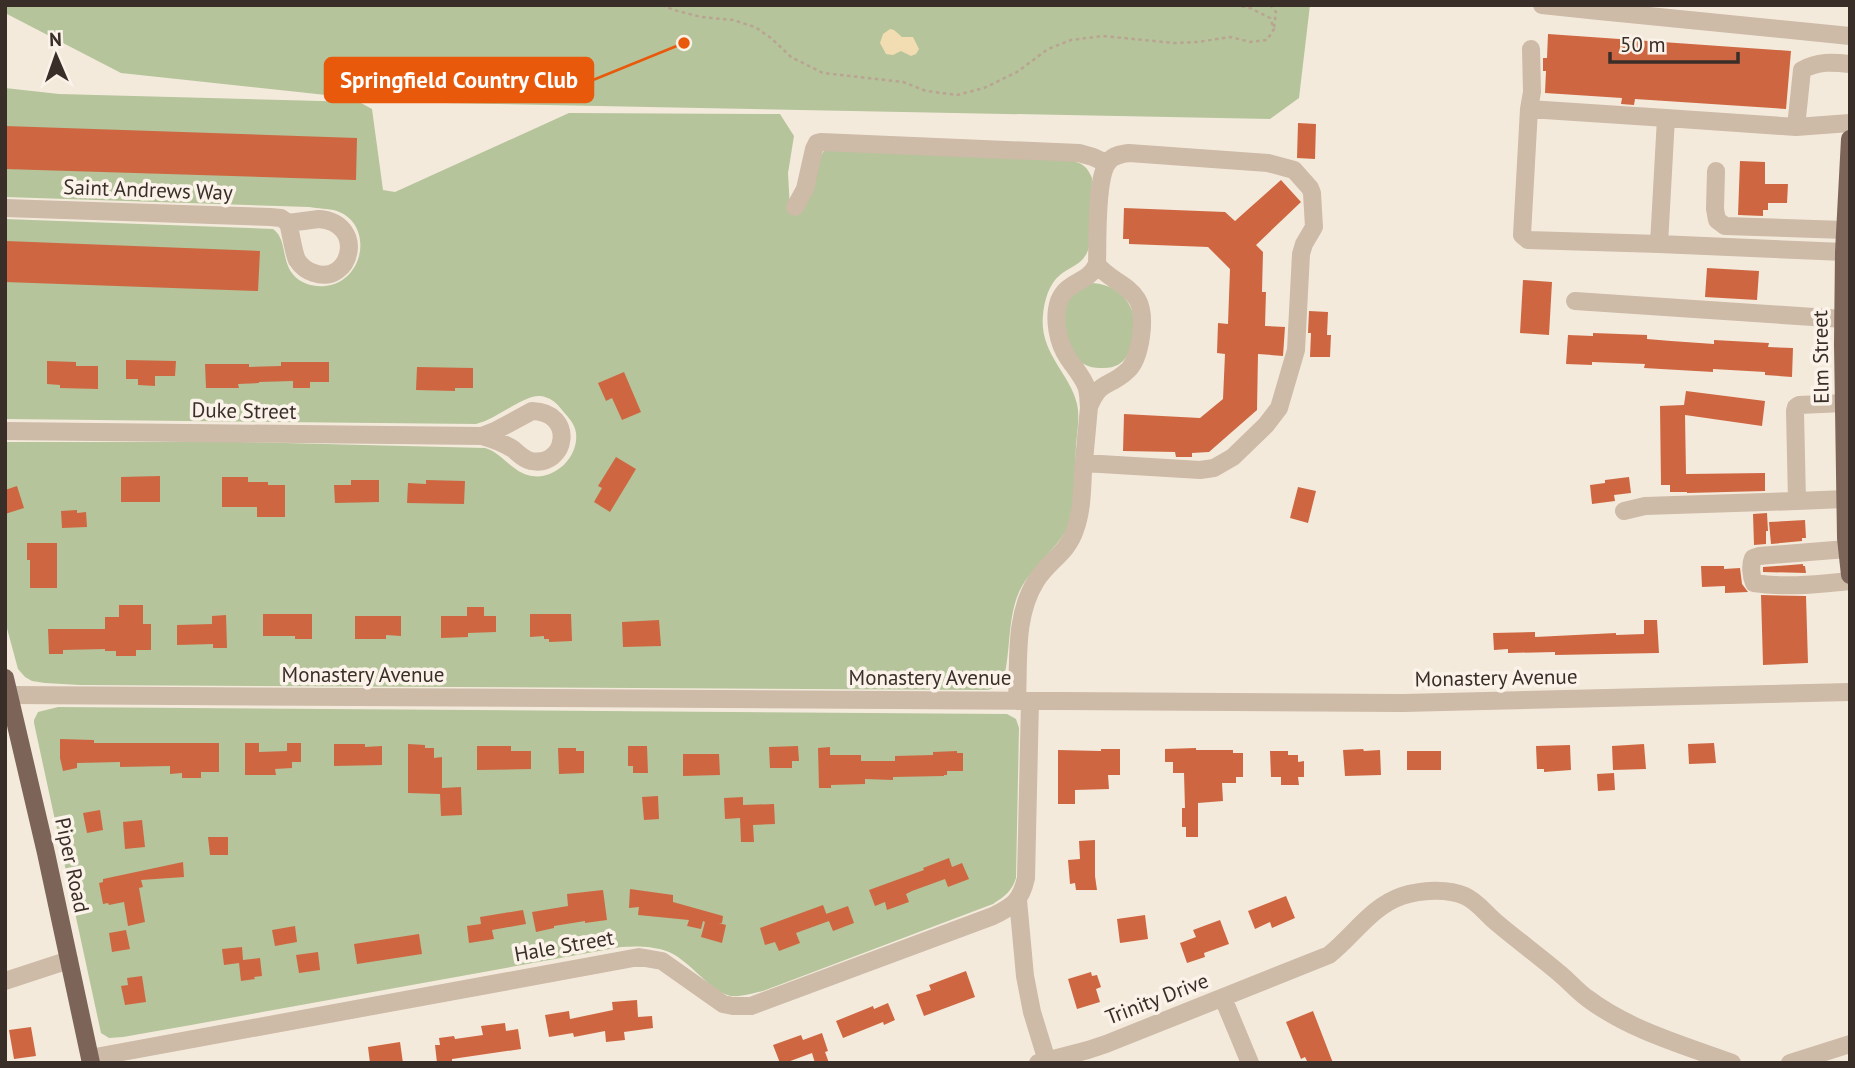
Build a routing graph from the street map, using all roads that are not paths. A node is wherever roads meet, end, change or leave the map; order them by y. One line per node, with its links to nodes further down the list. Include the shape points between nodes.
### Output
1 (1542, 5): 2 (street)
2 (1600, 8): 3 (street)
3 (1850, 36)
4 (1531, 50): 6 (street)
5 (1850, 64): 9 (street, via 1826,61 1802,70)
6 (1529, 109): 7 (street); 17 (street, via 1522,235 1528,240)
7 (1666, 118): 9 (street); 17 (street)
8 (1850, 123): 9 (street)
9 (1796, 127)
10 (1850, 139): 16 (main road, Elm Street)
11 (1106, 163): 13 (street, via 1079,153 821,142 814,149 805,189); 19 (street, via 1100,181); 27 (street, via 1129,153 1268,163 1291,169 1310,188 1314,222 1301,254 1294,357 1282,401 1266,425 1233,457 1207,470)
12 (1716, 171): 16 (street, via 1715,209 1717,220 1726,226)
13 (795, 206)
14 (5, 208): 15 (street, Saint Andrews Way, via 270,217)
15 (288, 223)
16 (1845, 230): 18 (main road, Elm Street)
17 (1659, 244): 18 (street)
18 (1844, 252): 21 (main road, Elm Street)
19 (1097, 264): 23 (street, via 1089,276 1062,294 1057,318 1060,343 1086,385); 23 (street, via 1135,296 1143,321 1133,363 1094,393)
20 (1575, 301): 21 (street)
21 (1843, 319): 22 (main road, Elm Street)
22 (1844, 403): 26 (main road, Elm Street); 29 (street, via 1796,407)
23 (1089, 407): 27 (street)
24 (5, 431): 25 (street, Duke Street)
25 (482, 436)
26 (1847, 445): 28 (main road, Elm Street)
27 (1084, 463): 36 (street, via 1075,531 1062,554 1041,574 1023,613)
28 (1845, 499): 29 (street); 31 (main road, Elm Street)
29 (1797, 501): 30 (street, via 1645,506)
30 (1623, 511)
31 (1847, 550): 32 (main road, Elm Street); 33 (street, via 1759,556 1751,562 1752,578 1754,583 1768,585)
32 (1850, 575)
33 (1850, 581)
34 (8, 687): 36 (street, Monastery Avenue); 38 (main road, Piper Road)
35 (1850, 692): 36 (street, Monastery Avenue, via 1440,703)
36 (1023, 701): 37 (street, via 1027,865)
37 (1018, 900): 42 (street, Hale Street, via 993,916 751,1006 723,1004 662,961 639,957); 43 (street, via 1025,976)
38 (69, 960): 39 (street); 42 (main road, Piper Road)
39 (5, 981)
40 (1223, 998): 43 (street, Trinity Drive, via 1088,1051); 44 (street); 45 (street, Trinity Drive, via 1329,955 1387,903 1402,896 1446,891 1466,896 1587,998 1624,1022)
41 (1850, 1044): 46 (street)
42 (91, 1060)
43 (1042, 1062)
44 (1250, 1063)
45 (1731, 1063)
46 (1790, 1063)

